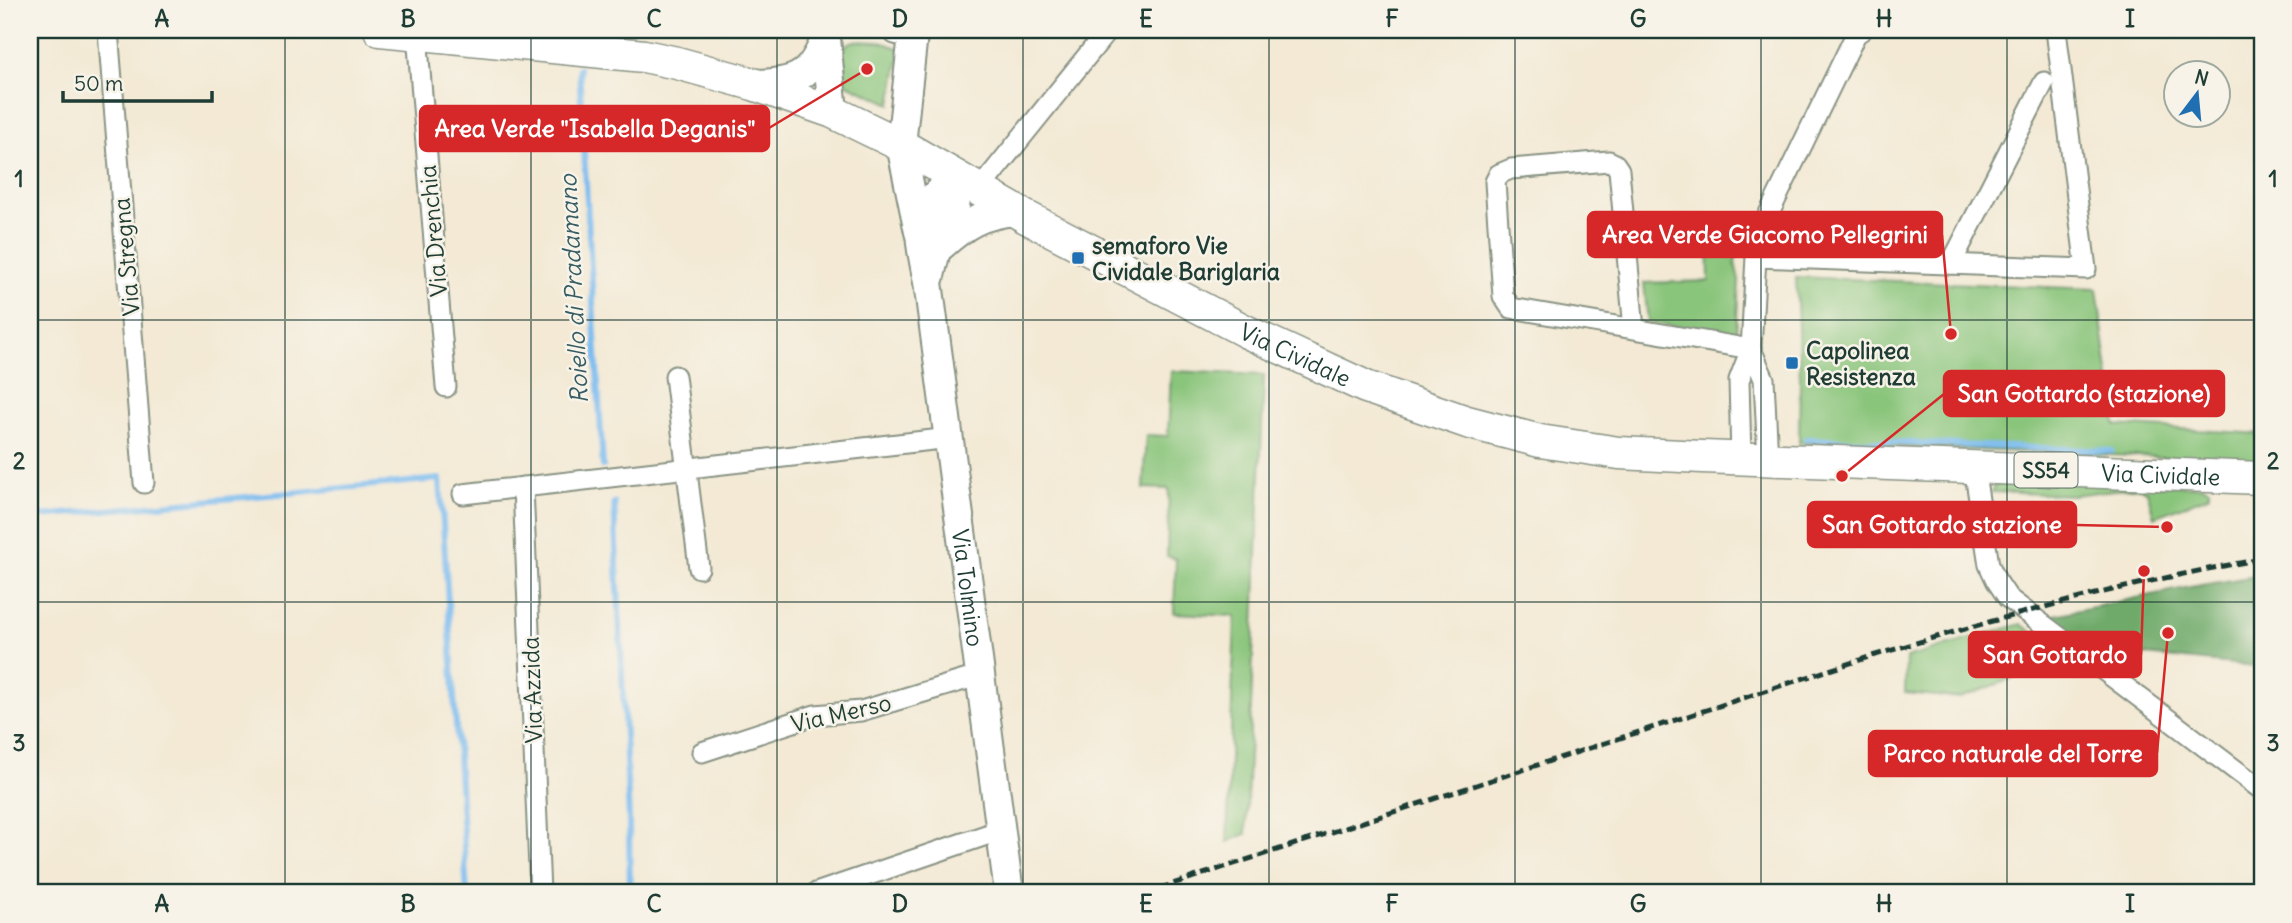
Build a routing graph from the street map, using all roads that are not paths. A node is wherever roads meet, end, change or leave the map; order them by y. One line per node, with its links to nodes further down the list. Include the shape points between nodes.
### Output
1 (108, 30): 27 (street, Via Stregna)
2 (380, 30): 8 (main road, Via Cividale)
3 (1108, 30): 13 (street)
4 (2056, 30): 17 (street, via 2086,269)
5 (909, 31): 12 (street, Via Tolmino)
6 (1858, 31): 16 (street, via 1765,220)
7 (825, 33): 10 (street, via 818,57 805,73 787,81); 11 (street)
8 (417, 34): 10 (main road, Via Cividale, via 644,56); 21 (street, Via Drenchia)
9 (2044, 82): 17 (street)
10 (753, 84): 11 (main road, Via Cividale)
11 (833, 112): 12 (main road, Via Cividale)
12 (901, 145): 13 (main road, Via Cividale); 15 (street, Via Tolmino)
13 (969, 184): 14 (main road, Via Cividale); 15 (street, Via Tolmino)
14 (1016, 211): 15 (street, via 976,219); 23 (main road, Via Cividale, via 1297,357 1410,404 1579,448)
15 (927, 242): 22 (street, Via Tolmino, via 928,282)
16 (1756, 257): 17 (street); 19 (street)
17 (1951, 264)
18 (1634, 329): 18 (street, via 1615,164 1511,169 1499,174 1495,182 1507,305 1516,311); 19 (street)
19 (1751, 349): 23 (street, via 1740,380); 23 (street, via 1765,379)
20 (675, 376): 25 (street)
21 (446, 387)
22 (950, 438): 25 (street); 31 (street, Via Tolmino)
23 (1754, 459): 24 (main road, Via Cividale)
24 (1974, 467): 26 (main road, Via Cividale / SS54); 33 (street, via 1989,565 2008,598)
25 (686, 468): 28 (street); 30 (street)
26 (2262, 478)
27 (144, 483)
28 (523, 487): 29 (street); 35 (street, Via Azzida)
29 (463, 494)
30 (699, 568)
31 (981, 675): 32 (street, Via Merso, via 861,711 815,715); 34 (street, Via Tolmino)
32 (702, 752)
33 (2262, 790)
34 (1001, 830): 36 (street); 37 (street, Via Tolmino)
35 (540, 893)
36 (816, 893)
37 (1009, 893)

